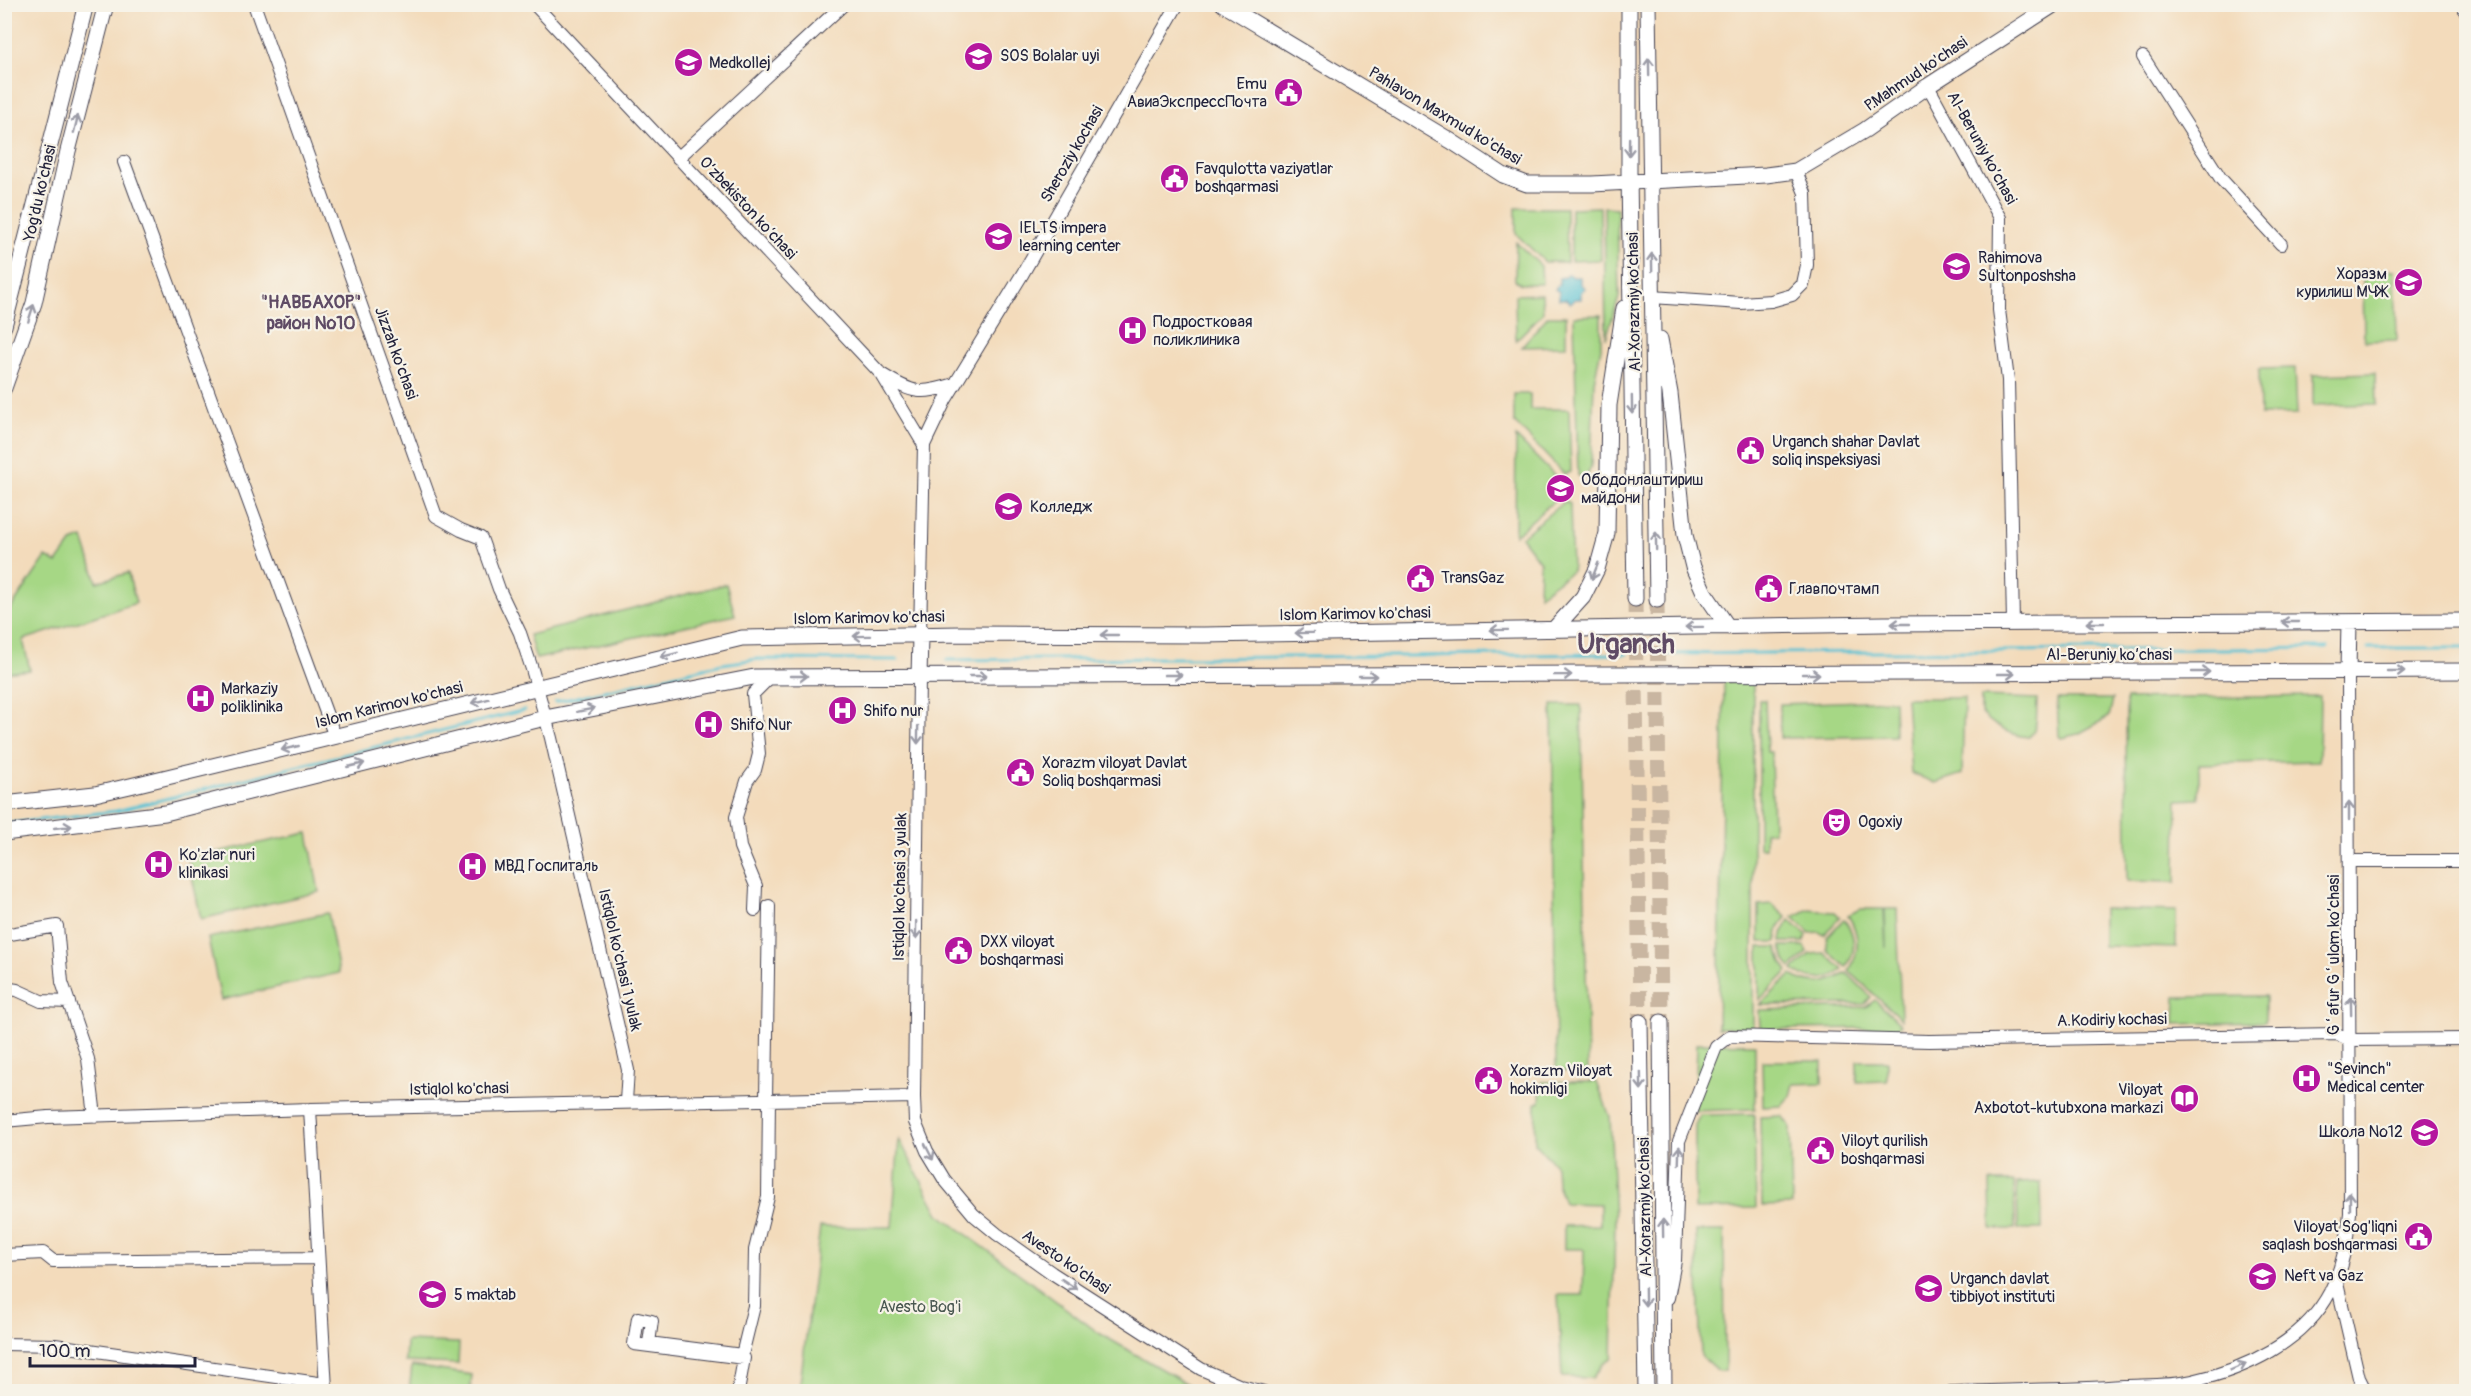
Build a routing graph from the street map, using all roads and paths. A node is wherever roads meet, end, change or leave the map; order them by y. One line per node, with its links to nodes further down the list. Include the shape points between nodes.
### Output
1 (86, 4): 24 (main road, Yog'du ko'chasi)
2 (106, 4): 27 (main road, Yog'du ko'chasi, one-way to 2, via 34,303)
3 (254, 4): 42 (street, Jizzah ko'chasi, via 436,516 481,538 520,633)
4 (534, 4): 15 (street, O’zbekiston ko‘chasi)
5 (844, 4): 15 (street)
6 (1179, 4): 26 (street, Sheroziy kochasi)
7 (1223, 4): 18 (main road, Pahlavon Maxmud ko'chasi, via 1503,175 1527,184)
8 (1629, 4): 18 (main road, Al-Xorazmiy ko’chasi, one-way to 18)
9 (1648, 4): 19 (main road, Al-Xorazmiy ko’chasi, one-way to 9)
10 (2055, 4): 14 (main road, P.Mahmud ko'chasi)
11 (2463, 4): 12 (street)
12 (2466, 13)
13 (2143, 57): 21 (street, via 2221,179)
14 (1928, 86): 17 (main road, P.Mahmud ko'chasi); 33 (street, Al-Beruniy ko’chasi, via 2000,218 1999,310 2008,380)
15 (678, 158): 25 (street, O’zbekiston ko‘chasi)
16 (124, 162): 44 (street)
17 (1796, 171): 20 (main road, P.Mahmud ko'chasi); 23 (street, via 1805,193 1807,265 1803,284 1792,295 1741,303)
18 (1629, 181): 19 (main road, Pahlavon Maxmud ko'chasi); 22 (main road, Al-Xorazmiy ko’chasi)
19 (1650, 181): 20 (main road, Pahlavon Maxmud ko'chasi); 23 (main road, Al-Xorazmiy ko’chasi, one-way to 19)
20 (1670, 181)
21 (2281, 244)
22 (1630, 264): 29 (main road, Al-Xorazmiy ko’chasi, one-way to 29); 36 (main road, one-way to 36, via 1609,405 1607,533 1597,569 1583,597)
23 (1652, 297): 30 (main road, Al-Xorazmiy ko’chasi, one-way to 23); 34 (main road, via 1670,393 1685,535 1704,592)
24 (4, 326)
25 (882, 375): 26 (street, via 907,390 929,392); 28 (street, O’zbekiston ko‘chasi)
26 (955, 384): 28 (street, Sheroziy kochasi)
27 (4, 388)
28 (924, 445): 37 (street)
29 (1635, 599)
30 (1657, 600)
31 (2466, 621): 32 (main road, Al-Beruniy ko’chasi)
32 (2349, 622): 33 (main road, Al-Beruniy ko’chasi, one-way to 33); 38 (main road)
33 (2013, 623): 35 (main road, Al-Beruniy ko’chasi, one-way to 35)
34 (1728, 627): 35 (main road, Islom Karimov ko'chasi); 36 (main road, Islom Karimov ko'chasi, one-way to 36)
35 (1753, 627)
36 (1554, 629): 37 (main road, Islom Karimov ko'chasi, one-way to 37)
37 (920, 636): 41 (main road); 42 (main road, Islom Karimov ko'chasi, one-way to 42, via 734,639)
38 (2348, 671): 39 (main road, Al-Beruniy ko’chasi, one-way to 39); 41 (main road, Al-Beruniy ko’chasi, one-way to 38); 47 (street, Gʻafur Gʻulom ko’chasi, one-way to 38)
39 (2466, 671)
40 (771, 676): 41 (main road, one-way to 41); 43 (main road, one-way to 40, via 754,676); 50 (street, via 753,694 759,754 736,818 740,847 756,886)
41 (919, 676): 58 (street, Istiqlol ko'chasi 3 yulak, one-way to 58)
42 (537, 687): 43 (street, Istiqlol ko'chasi 1 yulak); 44 (main road, Islom Karimov ko'chasi, one-way to 44)
43 (545, 718): 46 (main road, one-way to 43, via 165,813); 60 (street, Istiqlol ko'chasi 1 yulak, via 628,1070)
44 (335, 737): 45 (main road, Islom Karimov ko'chasi, one-way to 45, via 95,794)
45 (4, 804)
46 (4, 833)
47 (2350, 861): 48 (street); 57 (street, Gʻafur Gʻulom ko’chasi, one-way to 47)
48 (2466, 861)
49 (769, 906): 59 (street)
50 (755, 910)
51 (4, 935): 53 (street, via 57,926 62,982)
52 (4, 988): 53 (street, via 41,1001)
53 (69, 1002): 62 (street, via 88,1059)
54 (1661, 1022): 67 (main road, Al-Xorazmiy ko’chasi, one-way to 54)
55 (1640, 1023): 72 (main road, Al-Xorazmiy ko’chasi, one-way to 72)
56 (2466, 1038): 57 (street, A.Kodiriy kochasi)
57 (2350, 1040): 66 (street, Gʻafur Gʻulom ko’chasi, one-way to 57, via 2346,1249 2350,1213); 67 (street, A.Kodiriy kochasi, one-way to 57, via 1675,1261 1679,1141 1716,1047 1730,1036 1929,1041 2337,1034)
58 (914, 1097): 59 (street, Istiqlol ko'chasi); 71 (street, Avesto ko'chasi, one-way to 71, via 915,1122 938,1170 955,1194 989,1228 1201,1369)
59 (768, 1099): 60 (street, Istiqlol ko'chasi); 70 (street, via 768,1197 755,1250 754,1306 742,1355 649,1343 652,1321 638,1318 634,1344 744,1358)
60 (626, 1101): 61 (street, Istiqlol ko'chasi)
61 (310, 1109): 62 (street, Istiqlol ko'chasi); 65 (street)
62 (95, 1116): 63 (street, Istiqlol ko'chasi)
63 (4, 1120)
64 (4, 1255): 65 (street, via 43,1253 53,1262)
65 (317, 1258): 69 (street)
66 (2336, 1279): 74 (street, Gʻafur Gʻulom ko’chasi, one-way to 66, via 2153,1385 2222,1374 2284,1342 2309,1320); 75 (street, via 2359,1378)
67 (1664, 1317): 73 (main road, Al-Xorazmiy ko’chasi)
68 (4, 1344): 69 (street, via 55,1345)
69 (326, 1388)
70 (738, 1392)
71 (1264, 1392)
72 (1646, 1392)
73 (1664, 1392)
74 (1951, 1392)
75 (2366, 1392)

